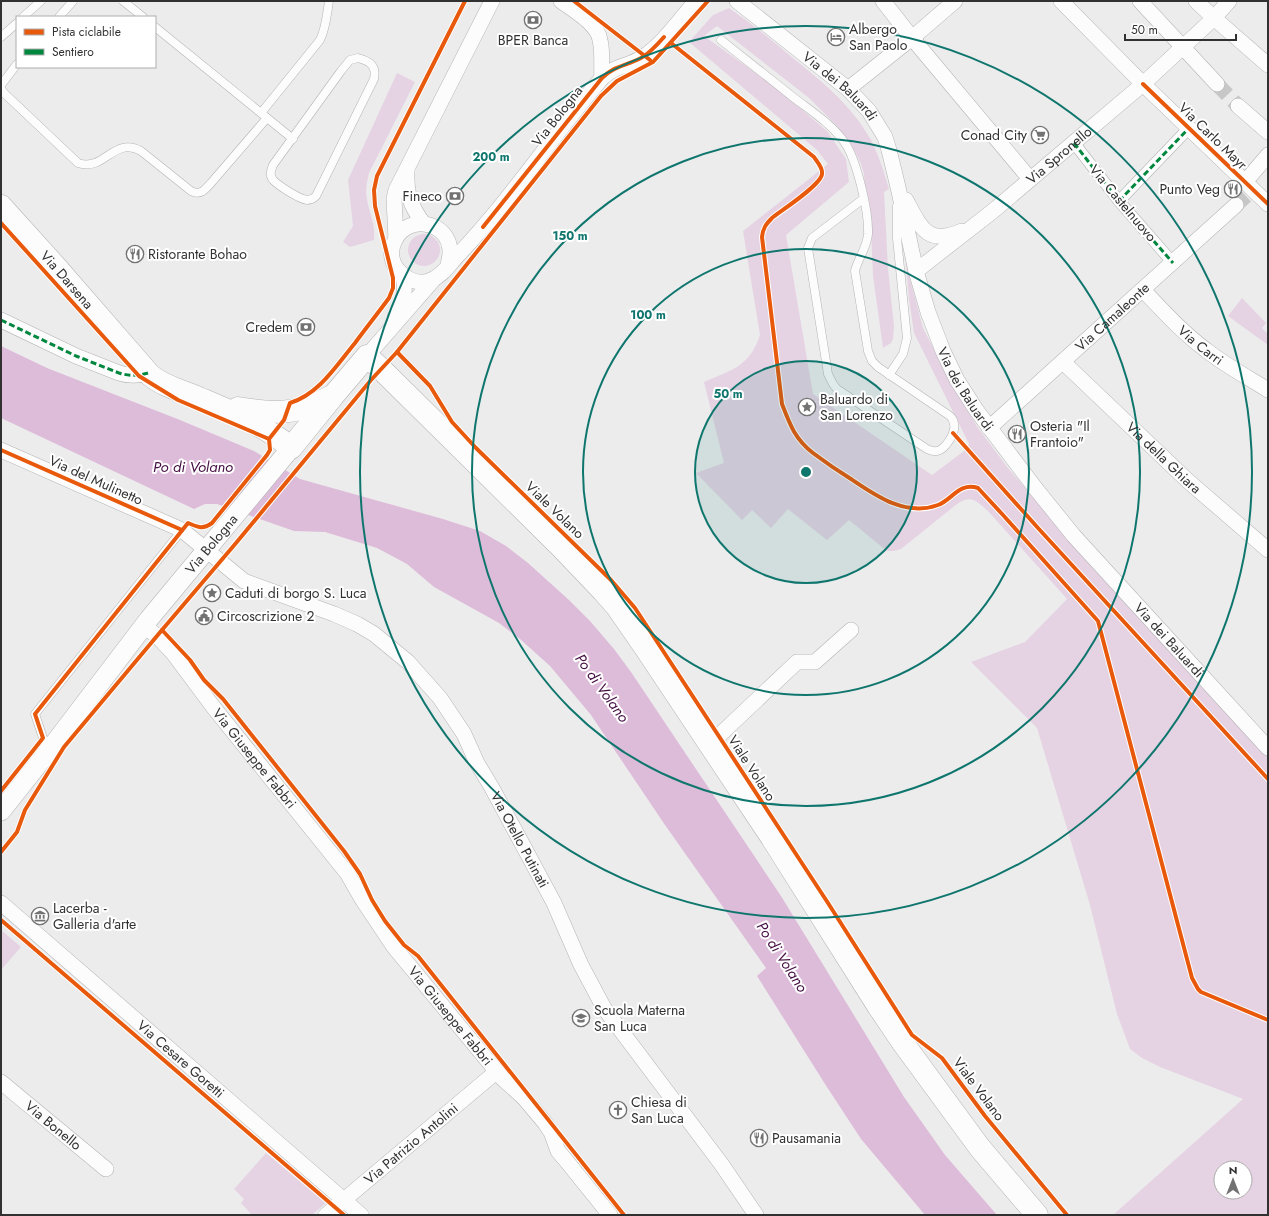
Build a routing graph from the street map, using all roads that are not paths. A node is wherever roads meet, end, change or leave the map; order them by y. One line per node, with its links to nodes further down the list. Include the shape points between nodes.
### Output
1 (41, 1): 15 (lane)
2 (73, 1): 16 (lane)
3 (123, 1): 17 (lane)
4 (329, 1): 34 (lane, via 323,35)
5 (561, 1): 27 (street, via 593,26 598,33 601,40)
6 (696, 1): 27 (street, Via Bologna, via 651,51 641,58 614,68)
7 (737, 1): 32 (street, Via dei Baluardi)
8 (883, 1): 22 (street)
9 (955, 1): 22 (street)
10 (1061, 1): 28 (street, Via Carlo Mayr)
11 (1140, 1): 24 (street)
12 (1196, 1): 18 (street)
13 (1229, 1): 18 (street, Via Spronello)
14 (487, 5): 40 (street, Via Bologna)
15 (24, 16)
16 (60, 16)
17 (141, 16)
18 (1214, 18): 24 (street, Via Spronello); 26 (street)
19 (16, 24): 21 (lane)
20 (156, 28): 34 (lane)
21 (1, 37)
22 (912, 38): 32 (street); 41 (street)
23 (721, 40): 44 (lane, via 835,131 851,153 856,165)
24 (1182, 46): 28 (street, Via Spronello); 29 (street)
25 (16, 65): 30 (lane)
26 (1268, 65)
27 (602, 78): 50 (street, Via Bologna)
28 (1143, 84): 35 (street, Via Carlo Mayr); 38 (street, Via Spronello)
29 (1217, 84)
30 (1, 85)
31 (1, 89): 34 (lane, via 78,163 92,164 121,148 132,147 197,193 211,183)
32 (848, 89): 42 (street, Via dei Baluardi, via 869,111 885,137)
33 (1238, 106): 36 (street)
34 (264, 115): 37 (lane)
35 (1189, 128): 43 (street, Via Carlo Mayr); 45 (street)
36 (1268, 132)
37 (293, 139): 37 (lane, via 274,165 271,178 303,199 313,199 374,79 374,66 358,58 350,60)
38 (1074, 143): 41 (street, Via Spronello); 45 (street, Via Castelnuovo)
39 (1268, 156): 43 (street, Via Camaleonte)
40 (408, 169): 48 (street, via 409,198 412,208); 52 (street, Via Bologna, via 394,199)
41 (1030, 179): 49 (street, Via Spronello)
42 (898, 187): 49 (street, Via Spronello, via 928,234 938,237 952,235); 55 (street, Via dei Baluardi); 63 (lane, via 897,238 907,338 903,354)
43 (1245, 193): 46 (street, Via Carlo Mayr); 53 (street, Via Camaleonte)
44 (863, 199): 63 (lane, via 868,235 856,263 856,279 868,351 872,361); 63 (lane, via 812,238 808,248 828,374 837,389 927,450 941,450 953,433 954,423 950,416)
45 (1119, 201): 53 (street, Via Castelnuovo)
46 (1268, 204)
47 (1, 206): 62 (main road, Via Darsena)
48 (423, 224): 51 (street, Via Bologna, via 434,226); 52 (street, via 407,227)
49 (974, 226): 55 (street, Via Spronello)
50 (483, 227): 51 (street, Via Bologna, via 459,238 451,239); 54 (street, Via Bologna)
51 (444, 235): 54 (street, via 449,244)
52 (396, 238): 56 (street, Via Bologna, via 392,247 392,258)
53 (1173, 263): 58 (street, Via Camaleonte)
54 (448, 265): 57 (street, Via Bologna)
55 (916, 271): 67 (street, Via dei Baluardi, via 943,351 957,380)
56 (403, 276): 57 (street, via 420,282); 60 (street, Via Bologna, via 405,289 398,314)
57 (434, 279): 60 (street, Via Bologna)
58 (1143, 290): 61 (street, Via Camaleonte); 64 (street, Via Carri, via 1206,350)
59 (1, 320): 62 (street, via 76,356 119,373 139,376)
60 (374, 348): 66 (main road, Via Bologna); 75 (main road, Viale Volano, via 603,591 633,629)
61 (1063, 362): 67 (street, Via Camaleonte); 71 (street, Via della Ghiara, via 1188,481)
62 (148, 374): 65 (main road, Via Darsena)
63 (889, 375)
64 (1268, 390)
65 (189, 394): 66 (main road, Via Darsena, via 263,413 280,413 310,407); 69 (main road, Via Darsena, via 270,432)
66 (333, 396): 69 (main road, Via Bologna)
67 (989, 428): 77 (street, Via dei Baluardi, via 1074,536)
68 (1, 450): 70 (street, Via del Mulinetto)
69 (285, 456): 72 (street, Via Bologna)
70 (182, 530): 72 (street, Via del Mulinetto); 76 (lane, via 35,714)
71 (1268, 550)
72 (206, 551): 73 (street, Via Bologna); 87 (street, Via Otello Putinati, via 244,581 334,614 374,634 408,662 440,698 464,734 477,763 550,896 581,965 604,1008 722,1165)
73 (144, 626): 76 (street, Via Bologna); 80 (street, Via Giuseppe Fabbri, via 173,653 214,708 347,872 394,947)
74 (851, 630): 75 (street, via 815,662 797,662)
75 (709, 745): 88 (main road, Viale Volano, via 907,1049 980,1148)
76 (45, 746): 78 (street, Via Bologna)
77 (1268, 748)
78 (1, 811)
79 (1, 903): 83 (street, Via Cesare Goretti)
80 (496, 1072): 83 (street, Via Patrizio Antolini); 86 (street, Via Giuseppe Fabbri, via 524,1098 545,1123 558,1151)
81 (1, 1082): 82 (street, Via Bonello)
82 (106, 1169)
83 (343, 1200): 84 (street, Via Patrizio Antolini); 85 (street, Via Cesare Goretti)
84 (326, 1215)
85 (361, 1215)
86 (609, 1215)
87 (756, 1215)
88 (1037, 1215)

